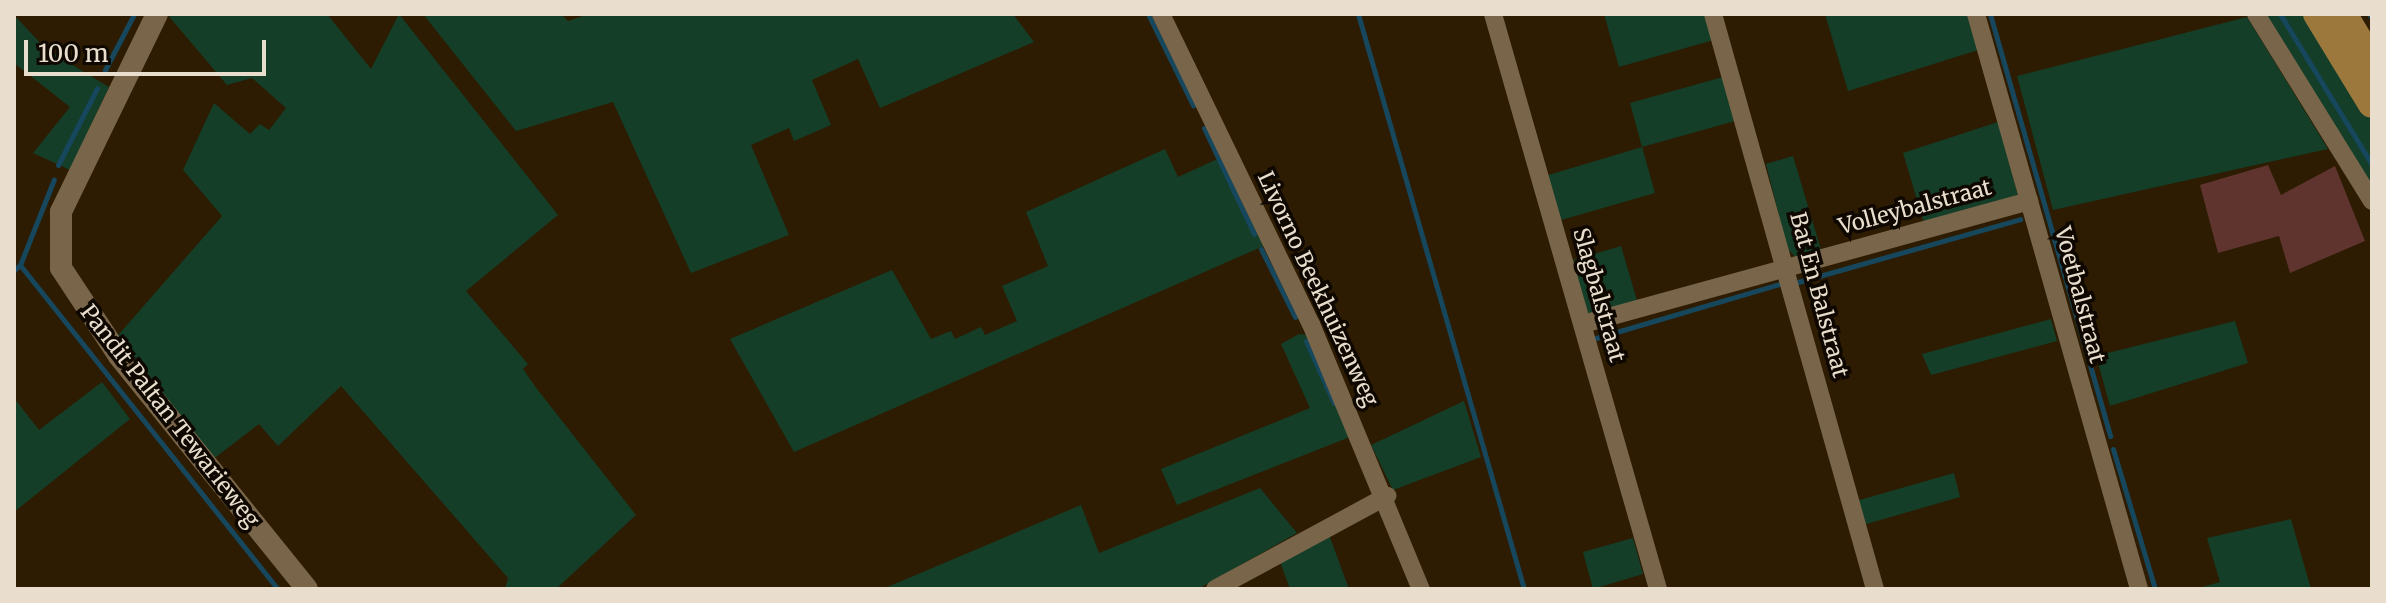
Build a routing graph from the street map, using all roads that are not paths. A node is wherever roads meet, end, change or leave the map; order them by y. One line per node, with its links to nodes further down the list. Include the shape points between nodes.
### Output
1 (157, 14): 16 (street, Pandit Paltan Tewarieweg, via 61,212 61,268 119,356)
2 (1161, 14): 15 (street, Livorno Beekhuizenweg)
3 (1493, 14): 14 (street, Slagbalstraat)
4 (1713, 14): 13 (street, Bat En Balstraat)
5 (1976, 14): 11 (street, Voetbalstraat)
6 (2256, 14): 12 (street)
7 (2317, 14): 10 (main road)
8 (2343, 14): 9 (main road)
9 (2372, 62)
10 (2372, 104)
11 (2029, 201): 13 (street, Volleybalstraat); 21 (street, Voetbalstraat)
12 (2372, 201)
13 (1787, 266): 14 (street, Volleybalstraat); 20 (street, Bat En Balstraat)
14 (1583, 324): 19 (street, Slagbalstraat)
15 (1387, 496): 17 (street); 18 (street, Livorno Beekhuizenweg)
16 (307, 589)
17 (1215, 589)
18 (1421, 589)
19 (1658, 589)
20 (1875, 589)
21 (2139, 589)

